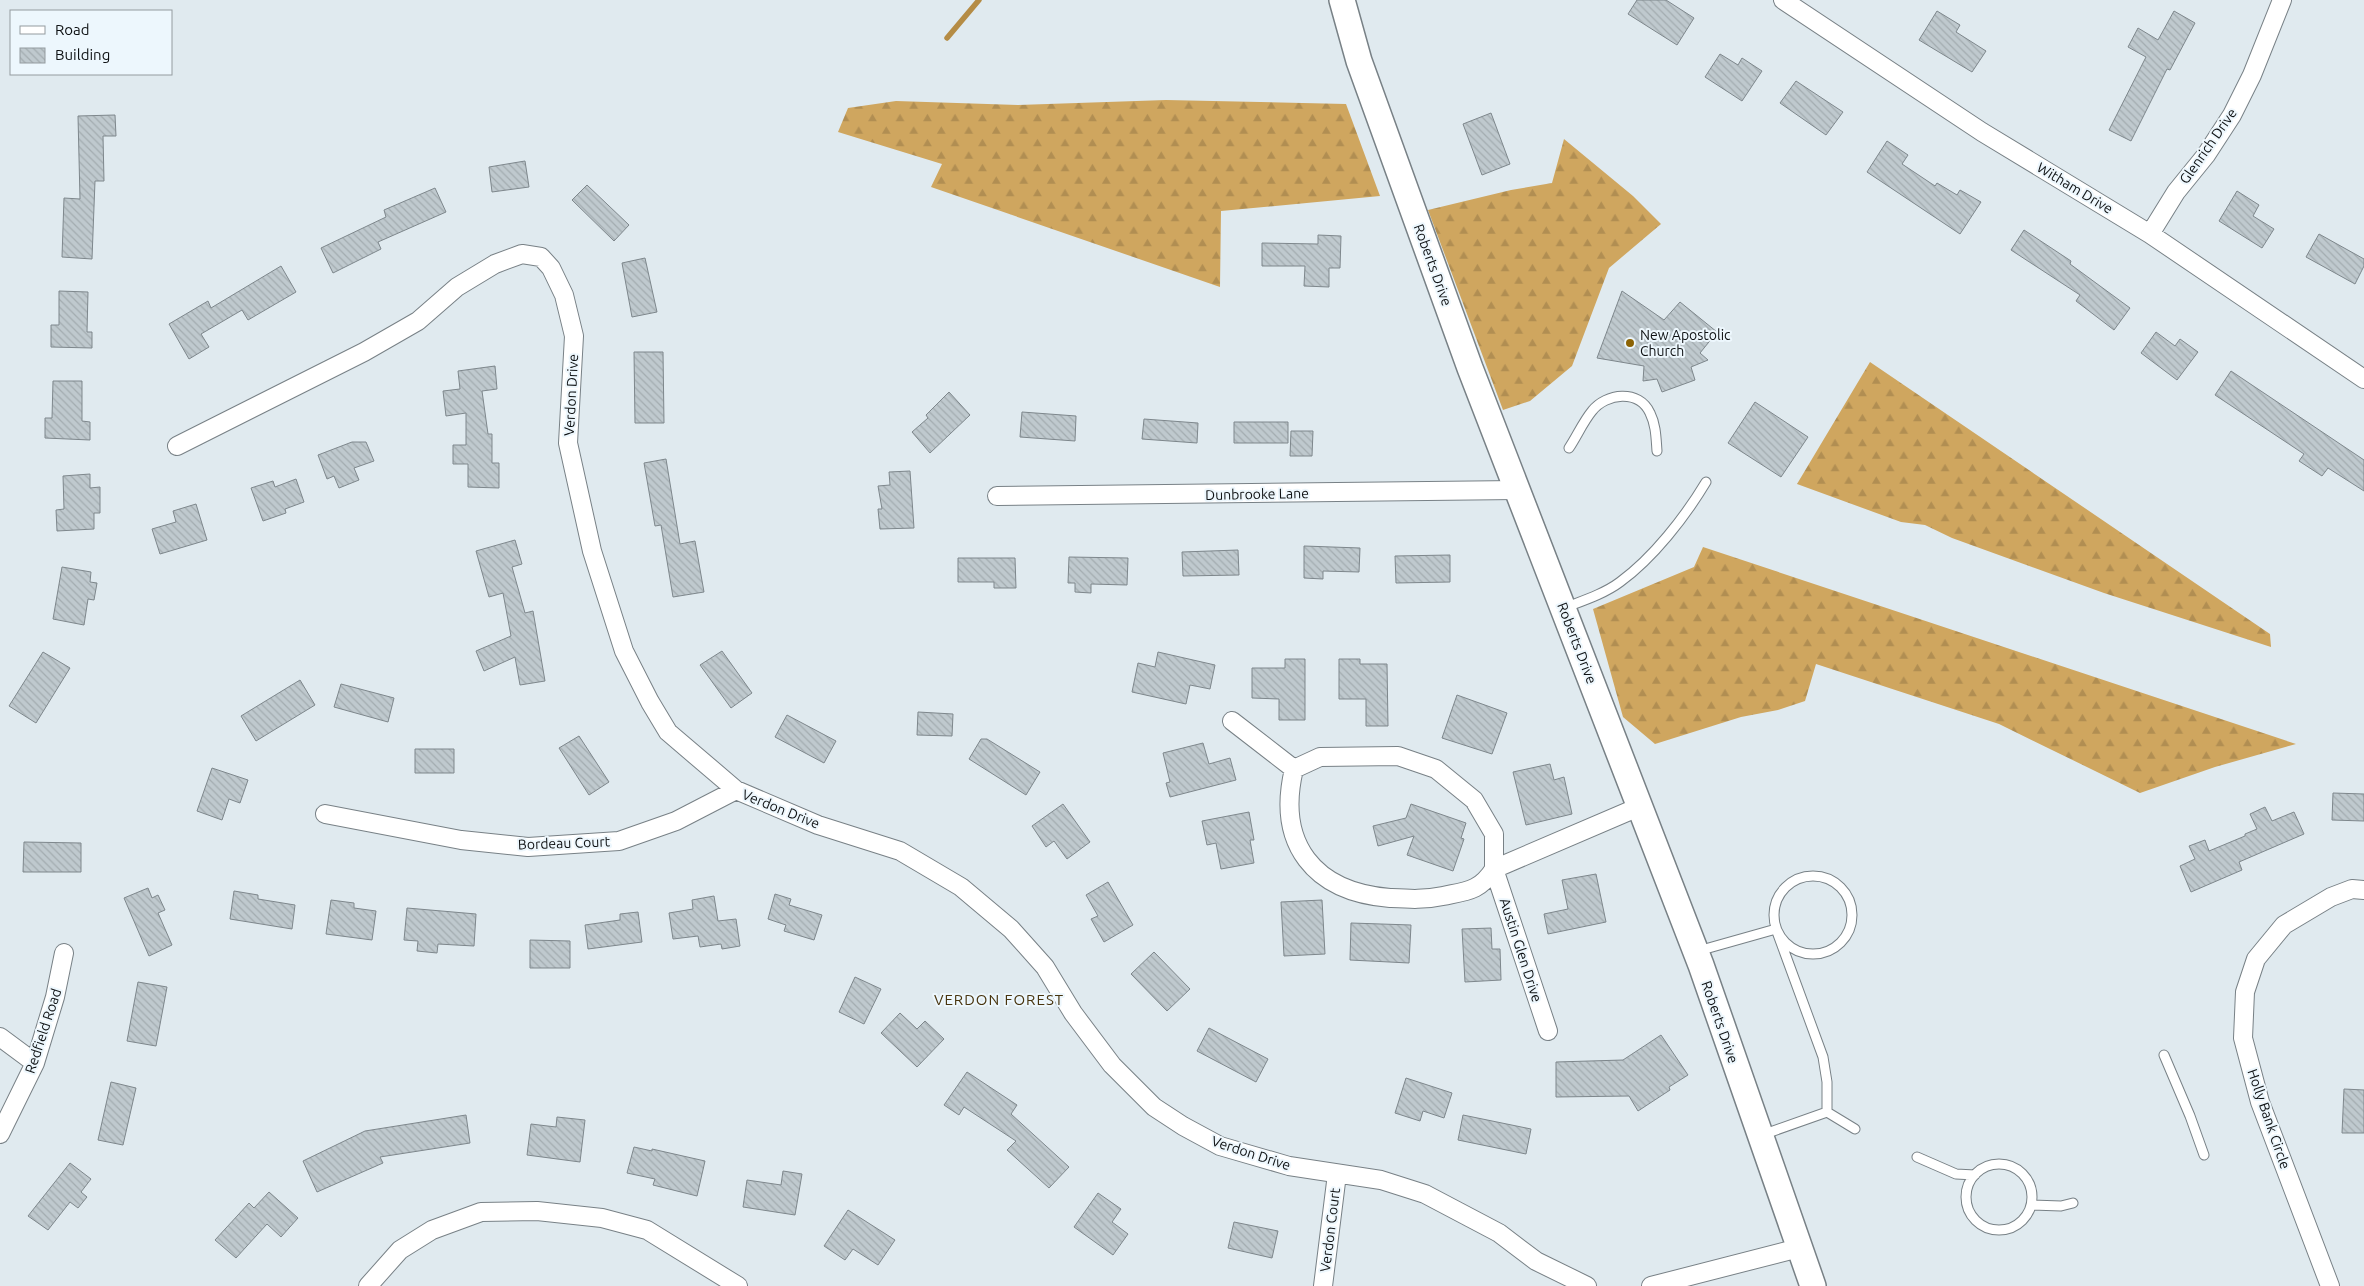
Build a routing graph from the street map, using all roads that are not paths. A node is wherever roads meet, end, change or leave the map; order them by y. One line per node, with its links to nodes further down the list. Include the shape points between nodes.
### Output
1 (1342, 0): 10 (street, Roberts Drive, via 1359,61)
2 (1783, 0): 4 (street, Witham Drive, via 1982,132)
3 (2282, 0): 4 (street, Glenrich Drive, via 2232,115)
4 (2150, 234): 5 (street, Witham Drive)
5 (2364, 379)
6 (177, 446): 15 (street, Verdon Drive, via 364,352 418,321 457,287 495,264 522,254 541,257 551,268 564,295 574,336 568,443 592,551 624,650 668,732)
7 (1569, 448): 8 (lane, via 1593,410 1615,395 1624,395 1641,401 1650,412)
8 (1657, 451)
9 (1706, 482): 12 (lane, via 1692,506 1619,583)
10 (1517, 490): 11 (street, Dunbrooke Lane); 12 (street, Roberts Drive)
11 (997, 496)
12 (1563, 608): 16 (street, Roberts Drive)
13 (1232, 721): 14 (street)
14 (1294, 769): 18 (street, Austin Glen Drive, via 1320,757 1350,756 1398,756 1436,768 1474,800 1494,834); 18 (street, via 1289,791 1290,816 1299,848 1314,868 1340,888 1374,897 1424,900 1468,891 1485,883)
15 (736, 790): 17 (street, Bordeau Court, via 676,821 619,841 537,846 461,840); 33 (street, Verdon Drive, via 818,825 900,851 961,887 1011,929 1045,967 1073,1013 1112,1065 1154,1106 1183,1126 1220,1146 1289,1166)
16 (1641, 806): 18 (street); 21 (street, Roberts Drive)
17 (325, 814)
18 (1494, 869): 23 (street, Austin Glen Drive)
19 (2364, 890): 44 (street, Holly Bank Circle, via 2352,889 2331,897 2284,925 2256,959 2245,992 2244,1038 2260,1102)
20 (1776, 929): 20 (lane, via 1783,940 1799,951 1818,954 1830,950 1849,933 1853,920 1848,895 1840,885 1822,877 1802,877 1781,892 1775,904); 21 (lane); 27 (lane, via 1823,1057)
21 (1696, 952): 30 (street, Roberts Drive)
22 (64, 953): 26 (street, Redfield Road, via 56,998)
23 (1548, 1031)
24 (0, 1037): 26 (street)
25 (2164, 1054): 31 (lane)
26 (35, 1063): 29 (street, Redfield Road)
27 (1827, 1112): 28 (lane); 30 (lane)
28 (1855, 1129)
29 (0, 1134)
30 (1759, 1136): 37 (street, Roberts Drive)
31 (2204, 1155)
32 (1917, 1157): 34 (lane, via 1956,1174)
33 (1337, 1174): 40 (street, Verdon Court); 41 (street, Verdon Drive, via 1381,1180 1425,1194 1499,1233 1536,1261)
34 (1975, 1175): 36 (lane, via 1994,1165 2014,1168 2029,1184); 36 (lane, via 1969,1184 1966,1200 1971,1215 1979,1223 1999,1230 2010,1228 2023,1219)
35 (2073, 1203): 36 (lane)
36 (2031, 1205)
37 (1799, 1248): 42 (street); 43 (street, Roberts Drive)
38 (368, 1286): 39 (street, via 400,1250 432,1230 481,1212 537,1211 602,1218 647,1230)
39 (738, 1286)
40 (1323, 1286)
41 (1587, 1286)
42 (1651, 1286)
43 (1813, 1286)
44 (2330, 1286)

